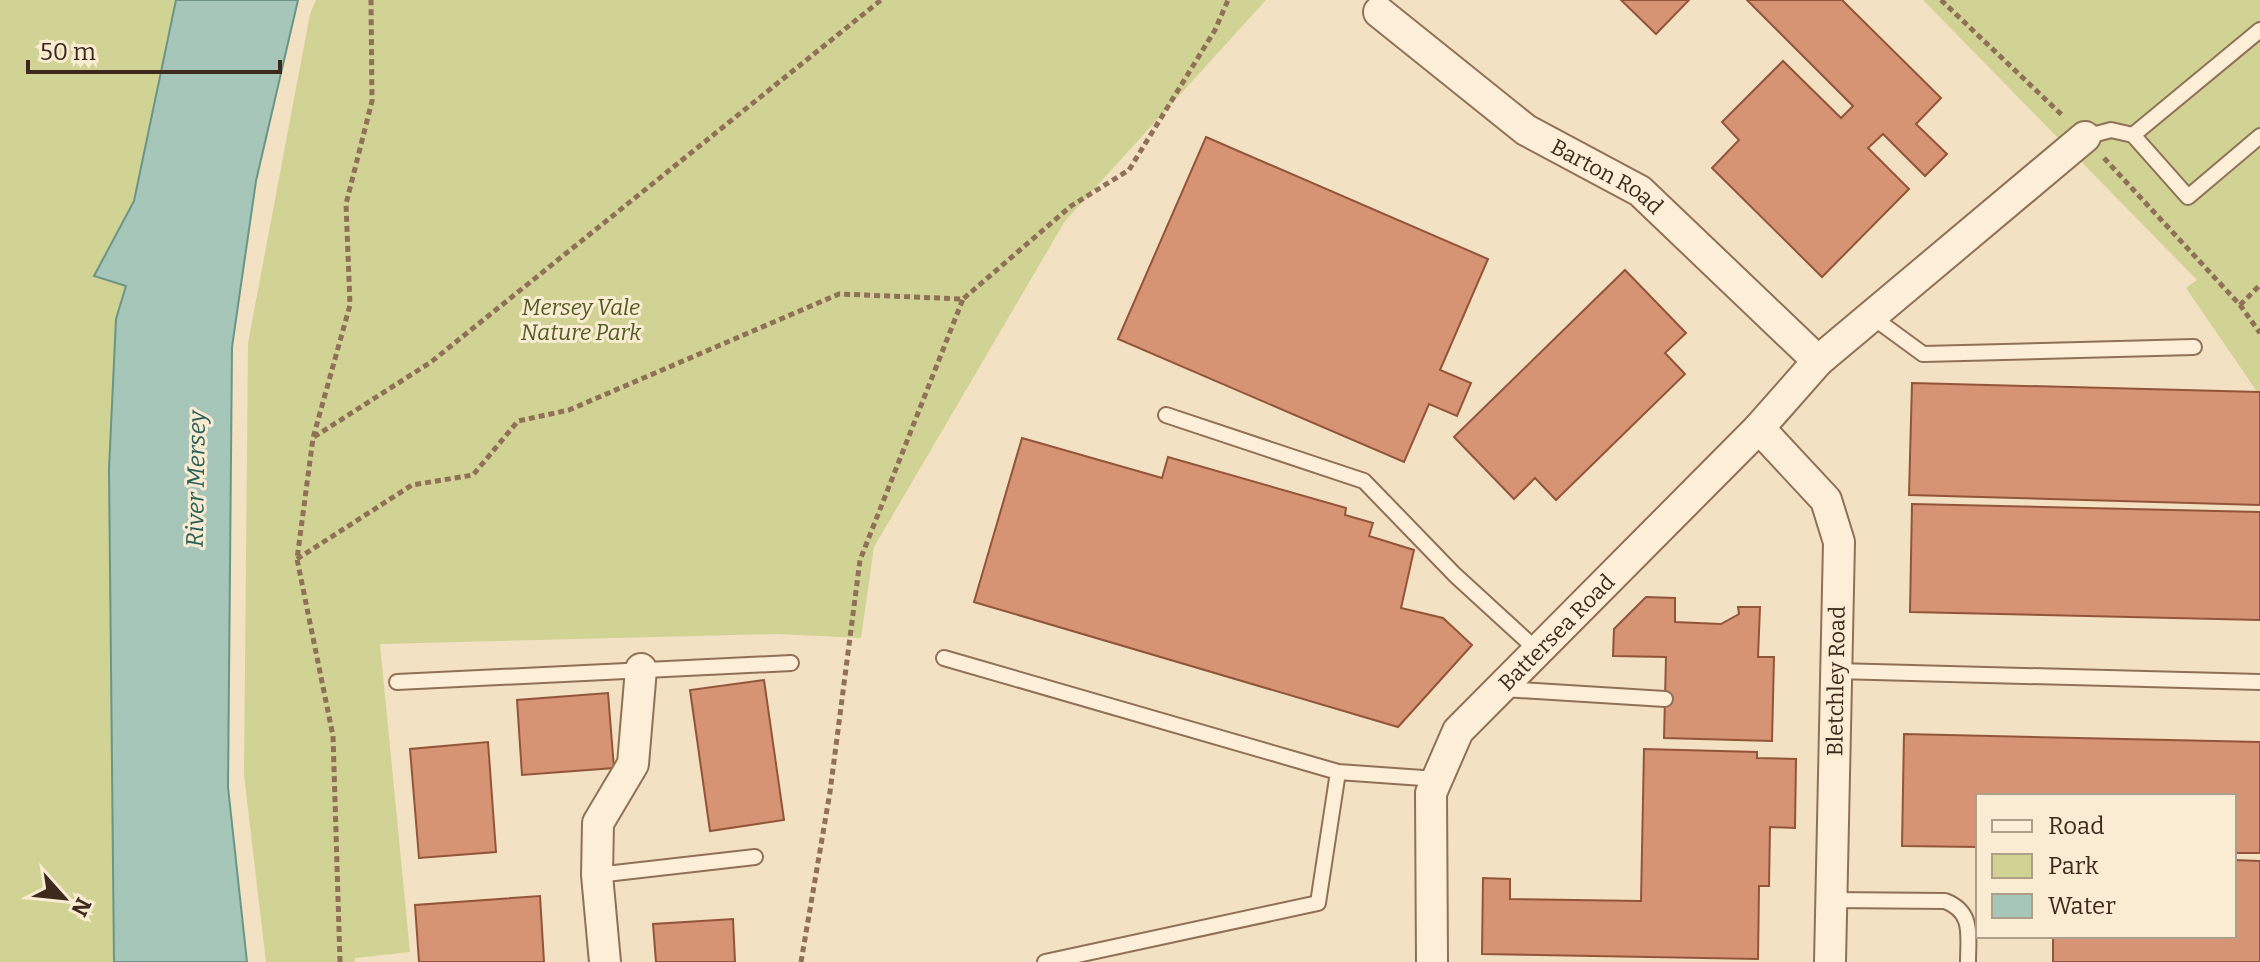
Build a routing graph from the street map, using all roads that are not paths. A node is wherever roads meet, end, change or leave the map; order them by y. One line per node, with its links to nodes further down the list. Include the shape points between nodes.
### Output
1 (1379, 12): 8 (street, Barton Road, via 1526,130 1640,191)
2 (2260, 30): 3 (lane)
3 (2133, 135): 4 (lane, via 2188,197); 5 (lane, via 2111,130)
4 (2260, 136)
5 (2085, 137): 6 (street)
6 (1871, 316): 7 (lane, via 1923,354); 8 (street)
7 (2194, 347)
8 (1818, 361): 10 (street, Battersea Road)
9 (1166, 415): 11 (lane, via 1364,481)
10 (1759, 428): 11 (street, Battersea Road); 15 (street, Bletchley Road, via 1826,500 1839,542)
11 (1538, 651): 18 (street, Battersea Road)
12 (944, 658): 20 (lane)
13 (791, 663): 14 (lane)
14 (641, 669): 16 (lane); 23 (street, via 633,764 598,823)
15 (1836, 671): 17 (lane); 24 (street, Bletchley Road)
16 (397, 682)
17 (2260, 682)
18 (1499, 689): 19 (lane); 21 (street, Battersea Road, via 1458,731)
19 (1665, 699)
20 (1338, 772): 21 (lane); 26 (lane, via 1318,903)
21 (1437, 779): 27 (street, Battersea Road, via 1431,793)
22 (755, 857): 23 (lane)
23 (597, 875): 25 (street)
24 (1832, 900): 28 (street, Bletchley Road); 29 (lane, via 1945,901 1960,907 1967,916)
25 (605, 962)
26 (1045, 962)
27 (1432, 962)
28 (1830, 962)
29 (1968, 962)

